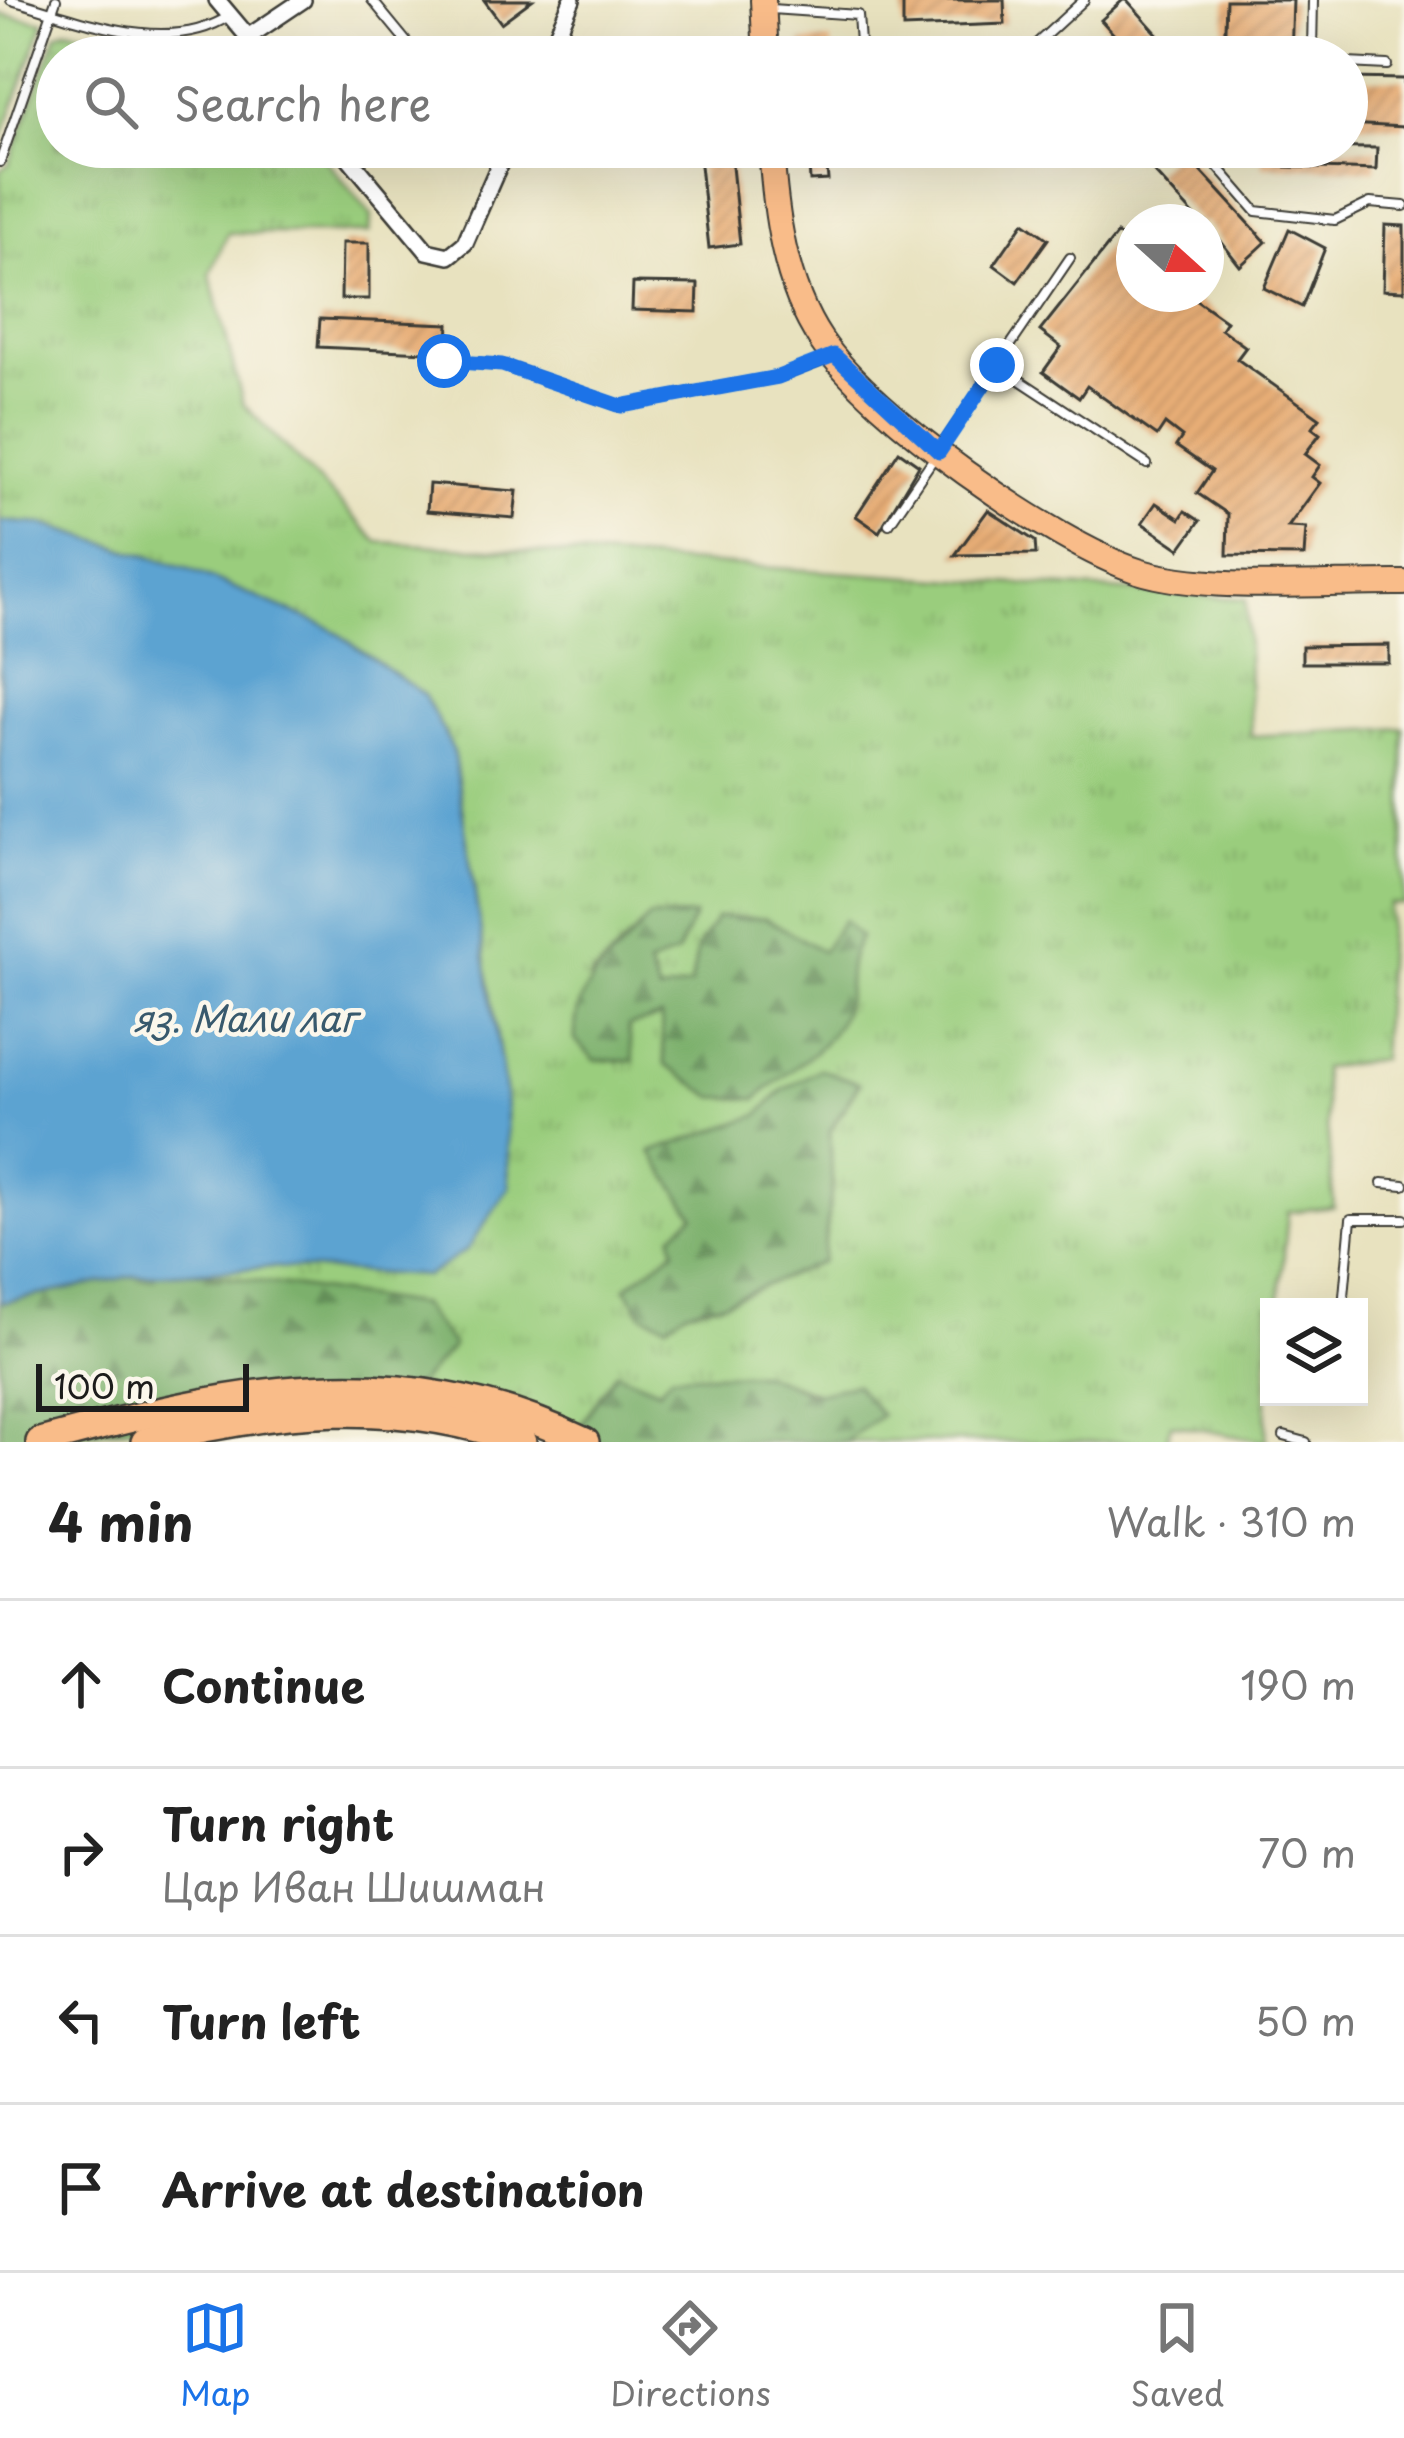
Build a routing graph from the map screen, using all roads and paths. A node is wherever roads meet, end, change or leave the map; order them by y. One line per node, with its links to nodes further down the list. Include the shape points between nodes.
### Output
1 (10, 0): 10 (lane)
2 (56, 0): 10 (lane)
3 (218, 0): 11 (street)
4 (303, 0): 14 (street)
5 (373, 0): 15 (lane)
6 (572, 0): 16 (street)
7 (1084, 0): 19 (lane)
8 (1312, 0): 20 (lane)
9 (763, 4): 17 (main road); 18 (lane, via 858,15)
10 (52, 11): 11 (lane, via 159,34 205,32); 12 (lane)
11 (230, 15): 13 (street)
12 (43, 36)
13 (247, 36)
14 (249, 36)
15 (402, 36)
16 (556, 36)
17 (765, 36)
18 (860, 36)
19 (1045, 36)
20 (1312, 36)
21 (36, 57): 24 (lane)
22 (1368, 64): 23 (lane)
23 (1388, 64)
24 (0, 162)
25 (358, 168): 26 (street, via 427,251 449,256 465,243)
26 (498, 168)
27 (774, 168): 31 (main road, via 790,277)
28 (1219, 168): 29 (lane, via 1256,212 1336,220 1370,203)
29 (1404, 206)
30 (1070, 258): 33 (lane)
31 (834, 355): 32 (lane, via 778,377 621,406 502,365); 34 (main road)
32 (444, 361)
33 (997, 365): 34 (lane); 35 (lane)
34 (939, 452): 36 (lane); 37 (main road, via 1075,542 1140,571 1196,580)
35 (1147, 464)
36 (889, 524)
37 (1404, 585)
38 (1382, 1183): 39 (lane)
39 (1404, 1184)
40 (1404, 1219): 41 (lane, via 1351,1219)
41 (1344, 1298)
42 (1284, 1436): 47 (lane)
43 (40, 1442): 46 (highway, via 195,1403 316,1385 441,1392)
44 (145, 1442): 45 (highway, via 275,1415 365,1411 437,1418)
45 (523, 1442)
46 (585, 1442)
47 (1306, 1442)

